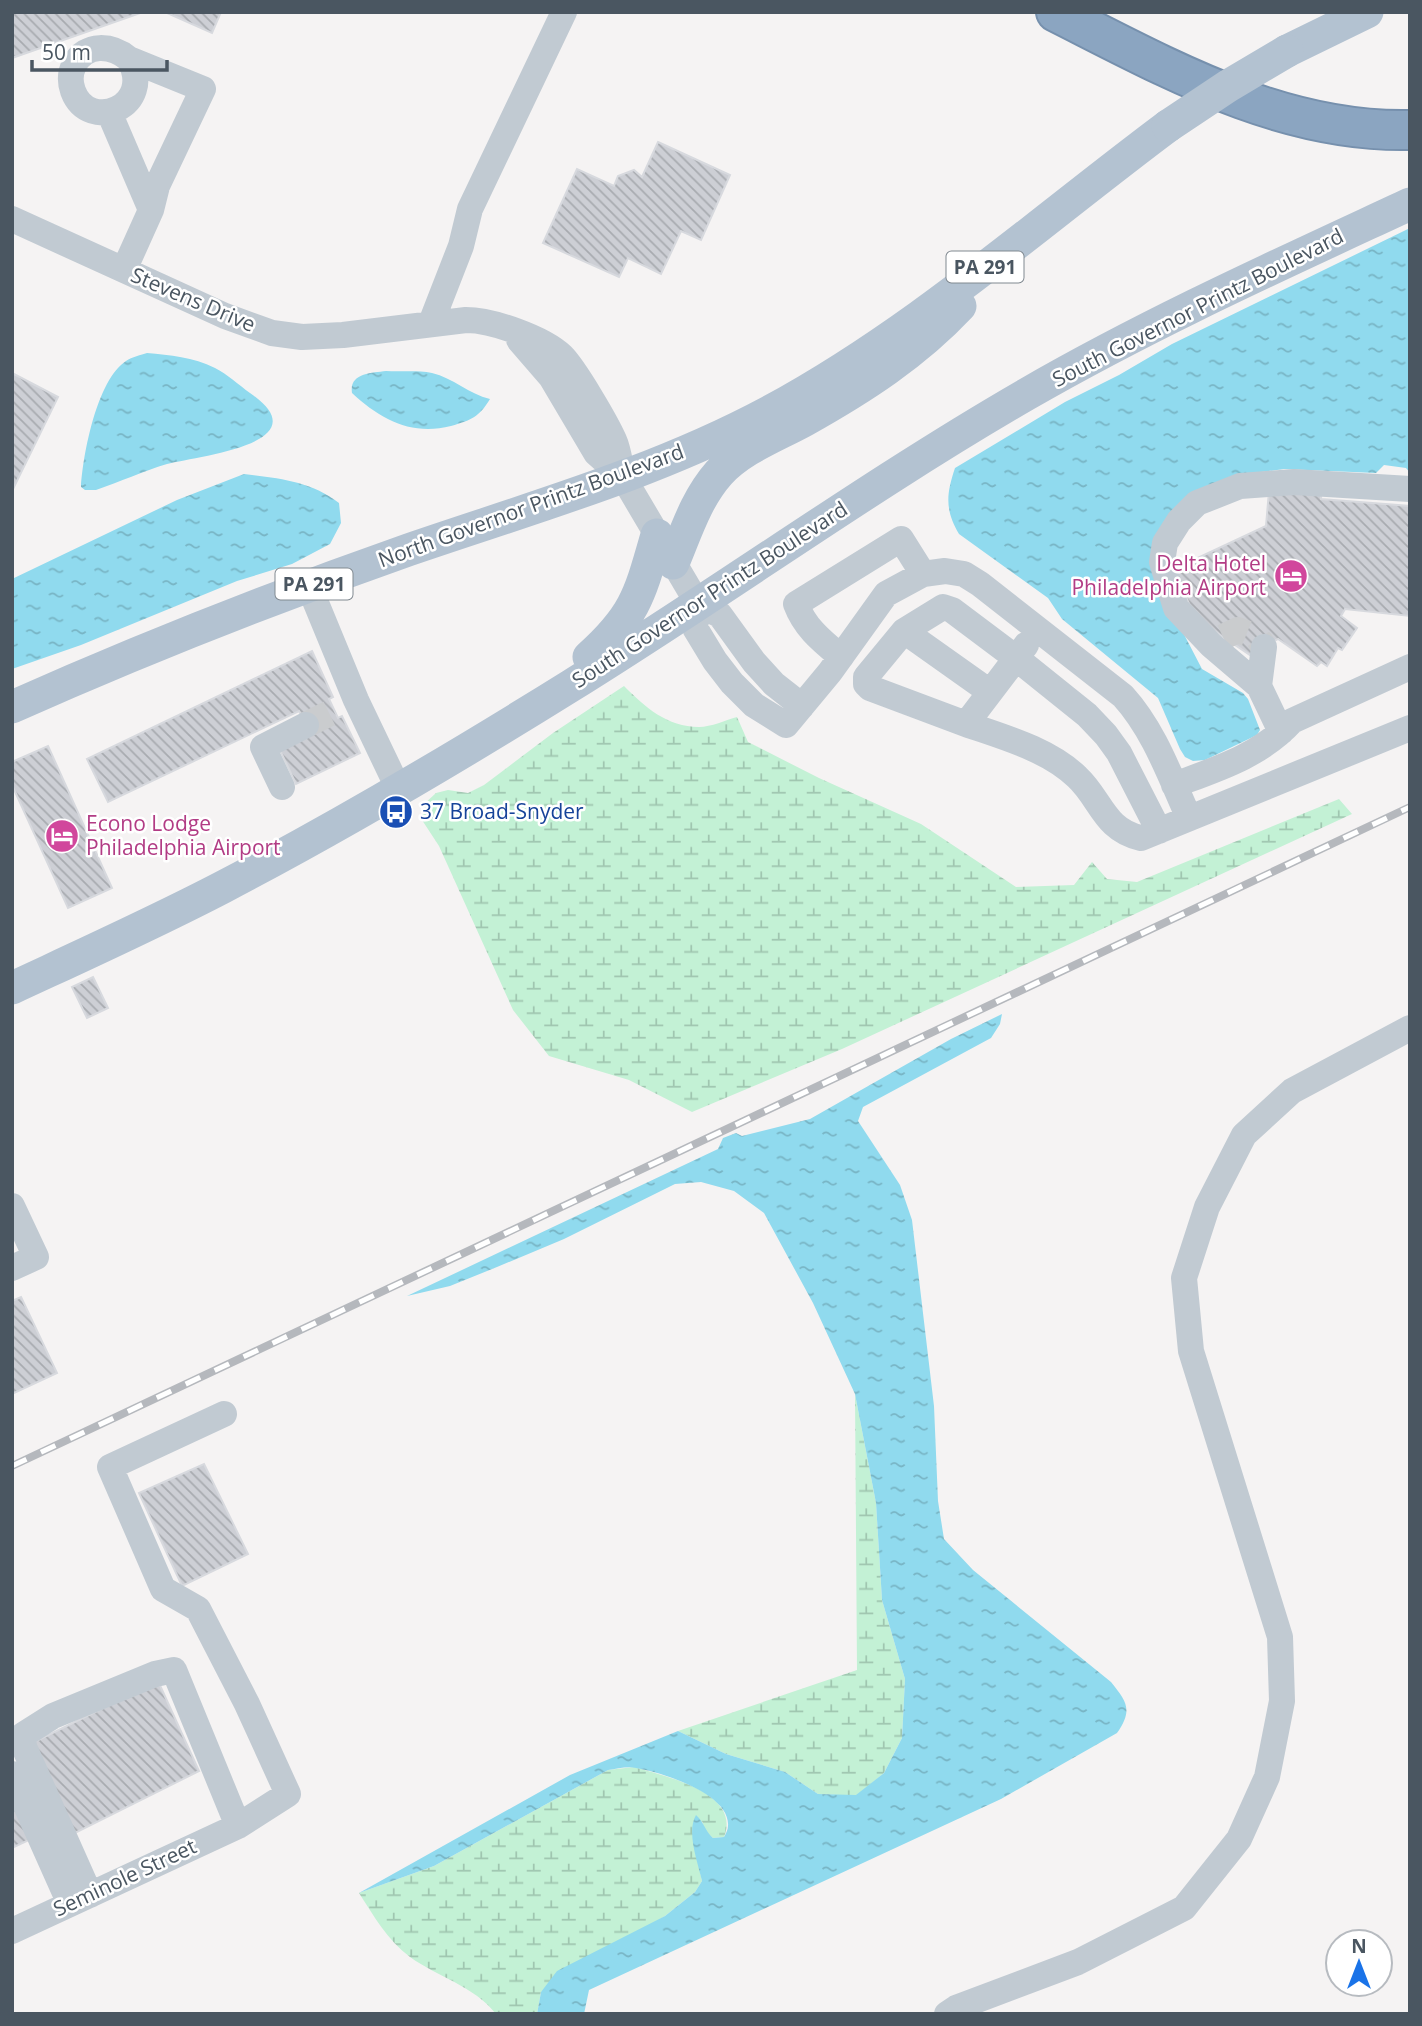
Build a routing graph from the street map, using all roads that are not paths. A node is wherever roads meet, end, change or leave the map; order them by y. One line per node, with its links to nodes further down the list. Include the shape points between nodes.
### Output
1 (564, 12): 12 (street, via 470,209)
2 (1056, 12): 6 (highway, via 1185,76 1262,107 1340,125)
3 (1367, 12): 10 (main road, North Governor Printz Boulevard / PA 291, bridge, via 1287,51 1168,125)
4 (129, 59): 5 (street, via 135,69 134,92 129,101); 5 (street, via 110,48 98,48 74,65 74,95 89,109); 8 (street, via 203,89 157,186)
5 (109, 112): 8 (street)
6 (1410, 130)
7 (1410, 204): 18 (main road, South Governor Printz Boulevard, via 1201,303 1033,391 908,466)
8 (151, 209): 11 (street)
9 (12, 219): 11 (street, Stevens Drive)
10 (1020, 240): 13 (main road, North Governor Printz Boulevard / PA 291, via 896,333 771,411); 15 (main road, via 940,328 901,361 725,467)
11 (124, 270): 12 (street, Stevens Drive, via 272,333 343,335)
12 (431, 323): 13 (street, Stevens Drive, via 478,320 508,328 564,358 615,441)
13 (623, 477): 15 (street, Stevens Drive); 17 (main road, North Governor Printz Boulevard / PA 291)
14 (1410, 489): 25 (street, via 1294,482 1240,486 1197,503 1179,521 1165,543 1162,562 1176,608 1217,641)
15 (665, 549): 18 (street, Stevens Drive); 28 (main road, via 629,614 608,640)
16 (923, 574): 19 (street, via 964,574); 22 (street, via 886,594); 22 (street, via 901,539 796,604 814,634)
17 (309, 586): 27 (main road, North Governor Printz Boulevard / PA 291, via 152,646); 35 (street, via 345,705)
18 (698, 604): 22 (street, via 720,615 794,715); 28 (main road, South Governor Printz Boulevard)
19 (1037, 629): 23 (street); 33 (street, via 1123,696 1147,727)
20 (904, 631): 23 (street, via 943,607); 26 (street); 29 (street, via 866,677 866,684)
21 (1264, 647): 25 (street)
22 (841, 657)
23 (1016, 658): 26 (street); 37 (street, via 1106,735)
24 (1410, 667): 32 (street, via 1292,721)
25 (1259, 685): 32 (street)
26 (990, 692): 29 (street)
27 (12, 707)
28 (530, 710): 35 (main road, South Governor Printz Boulevard)
29 (966, 724): 37 (street, via 1003,736 1059,764 1078,778 1112,824 1127,835 1141,838)
30 (306, 725): 34 (street, via 263,747)
31 (1410, 728): 36 (street)
32 (1281, 732): 33 (street, via 1242,759)
33 (1174, 785): 36 (street)
34 (282, 787)
35 (399, 790): 38 (main road, South Governor Printz Boulevard, via 227,885)
36 (1189, 818): 37 (street)
37 (1159, 831)
38 (12, 988)
39 (1410, 1028): 47 (street, via 1292,1091 1244,1135 1206,1207 1184,1278 1191,1351 1280,1637 1282,1701 1267,1777 1240,1839 1184,1908 1078,1962)
40 (12, 1206): 41 (street)
41 (24, 1262)
42 (224, 1414): 44 (street, Seminole Street, via 110,1467 163,1589 198,1609 288,1794)
43 (12, 1774): 45 (street)
44 (238, 1826): 45 (street, Seminole Street); 45 (street, via 174,1670 53,1716 23,1735 24,1747)
45 (80, 1900): 46 (street, Seminole Street)
46 (12, 1931)
47 (947, 2014)

